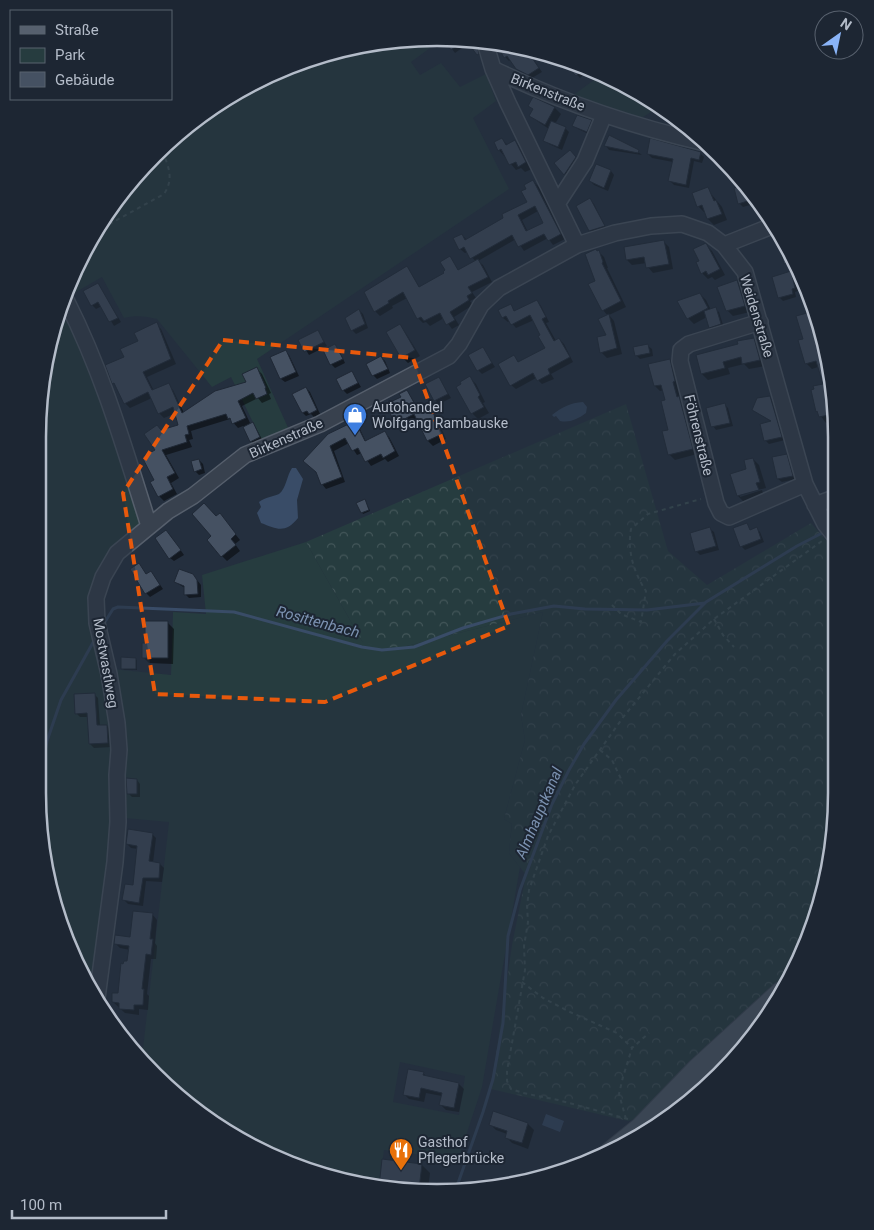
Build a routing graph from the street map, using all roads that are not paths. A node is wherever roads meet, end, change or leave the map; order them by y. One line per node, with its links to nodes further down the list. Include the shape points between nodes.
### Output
1 (487, 50): 2 (street, Birkenstraße)
2 (493, 69): 3 (street, Birkenstraße); 5 (street, Birkenstraße)
3 (604, 115): 4 (street, Birkenstraße); 5 (street, via 584,161)
4 (691, 140)
5 (557, 204): 7 (street, Birkenstraße)
6 (767, 228): 8 (street)
7 (577, 245): 8 (street, Weidenstraße, via 624,231 682,224 708,233); 14 (street, Birkenstraße, via 499,288 481,305 449,356 320,424 245,455)
8 (724, 245): 10 (street, Weidenstraße, via 745,272)
9 (69, 306): 14 (street, via 96,364)
10 (760, 322): 11 (street, Weidenstraße); 11 (street, Föhrenstraße, via 689,344 681,350 680,361 714,495 721,513 729,517)
11 (805, 484): 13 (street, Weidenstraße)
12 (828, 500): 13 (street)
13 (815, 505): 15 (street, Weidenstraße)
14 (149, 526): 16 (street, Mostwastlweg, via 118,553 96,598 98,630 109,674 119,750 115,862)
15 (828, 532)
16 (98, 987)
17 (763, 1009): 18 (main road)
18 (636, 1124): 19 (main road)
19 (626, 1134)

